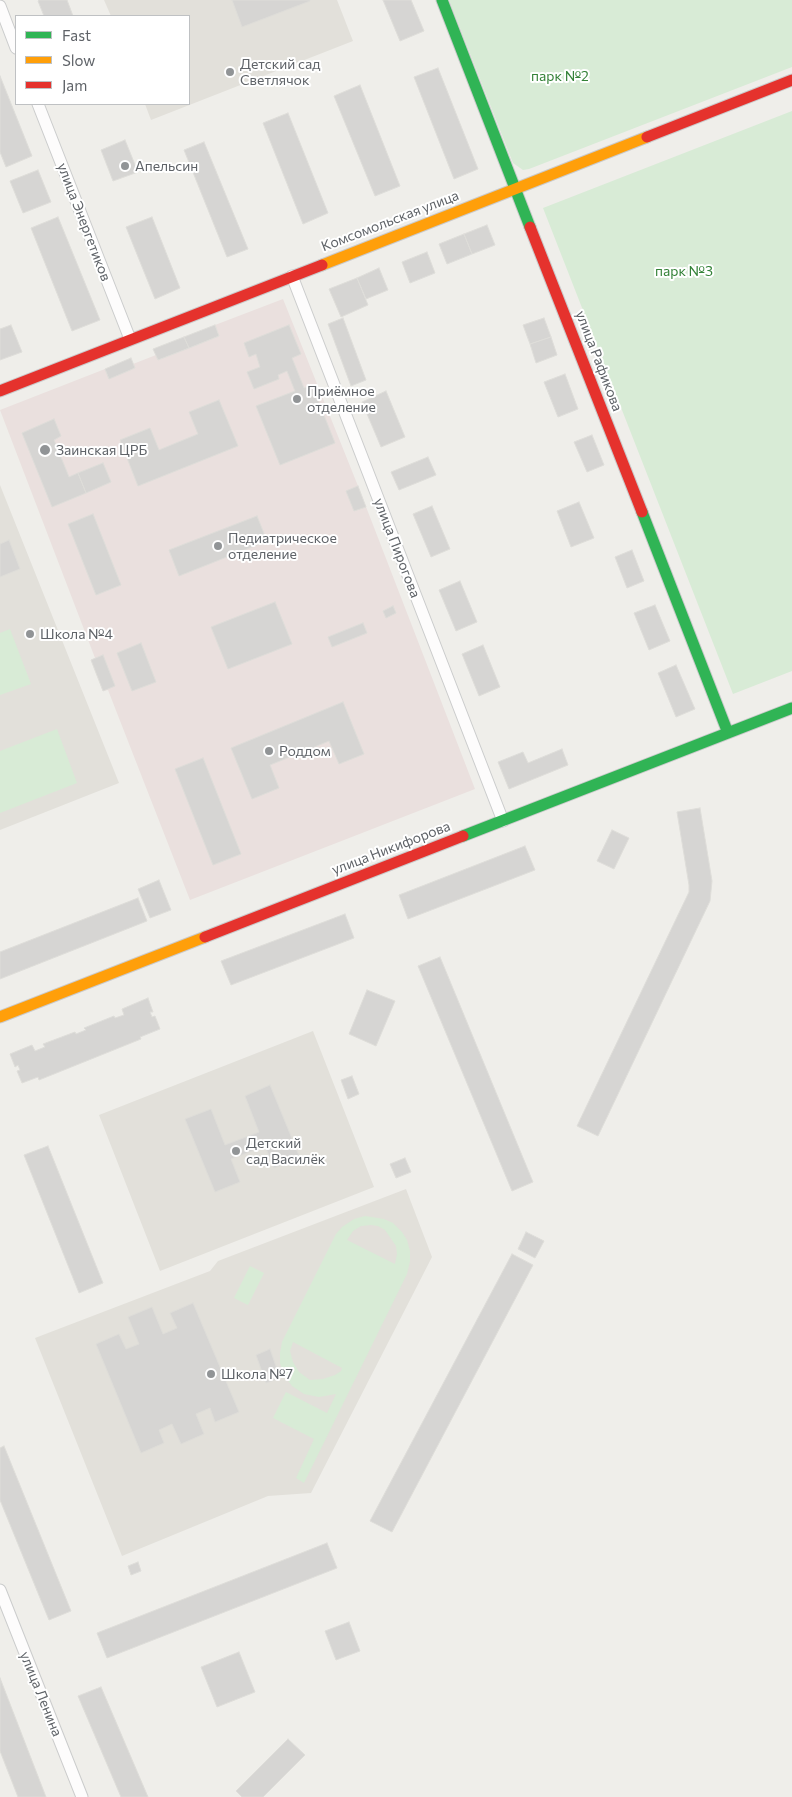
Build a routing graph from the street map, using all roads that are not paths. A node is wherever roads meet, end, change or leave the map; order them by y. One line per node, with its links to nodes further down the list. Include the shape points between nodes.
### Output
1 (442, 0): 6 (street, улица Рафикова)
2 (0, 6): 3 (street)
3 (15, 45)
4 (792, 80): 6 (street, Комсомольская улица)
5 (38, 105): 8 (street, улица Энергетиков)
6 (515, 188): 7 (street, Комсомольская улица); 11 (street, улица Рафикова)
7 (292, 276): 8 (street, Комсомольская улица); 12 (street, улица Пирогова)
8 (130, 340): 9 (street, Комсомольская улица)
9 (0, 391)
10 (792, 708): 11 (street, улица Никифорова)
11 (728, 732): 12 (street, улица Никифорова)
12 (502, 821): 13 (street, улица Никифорова)
13 (0, 1017)
14 (0, 1590): 15 (street, улица Ленина)
15 (82, 1797)

